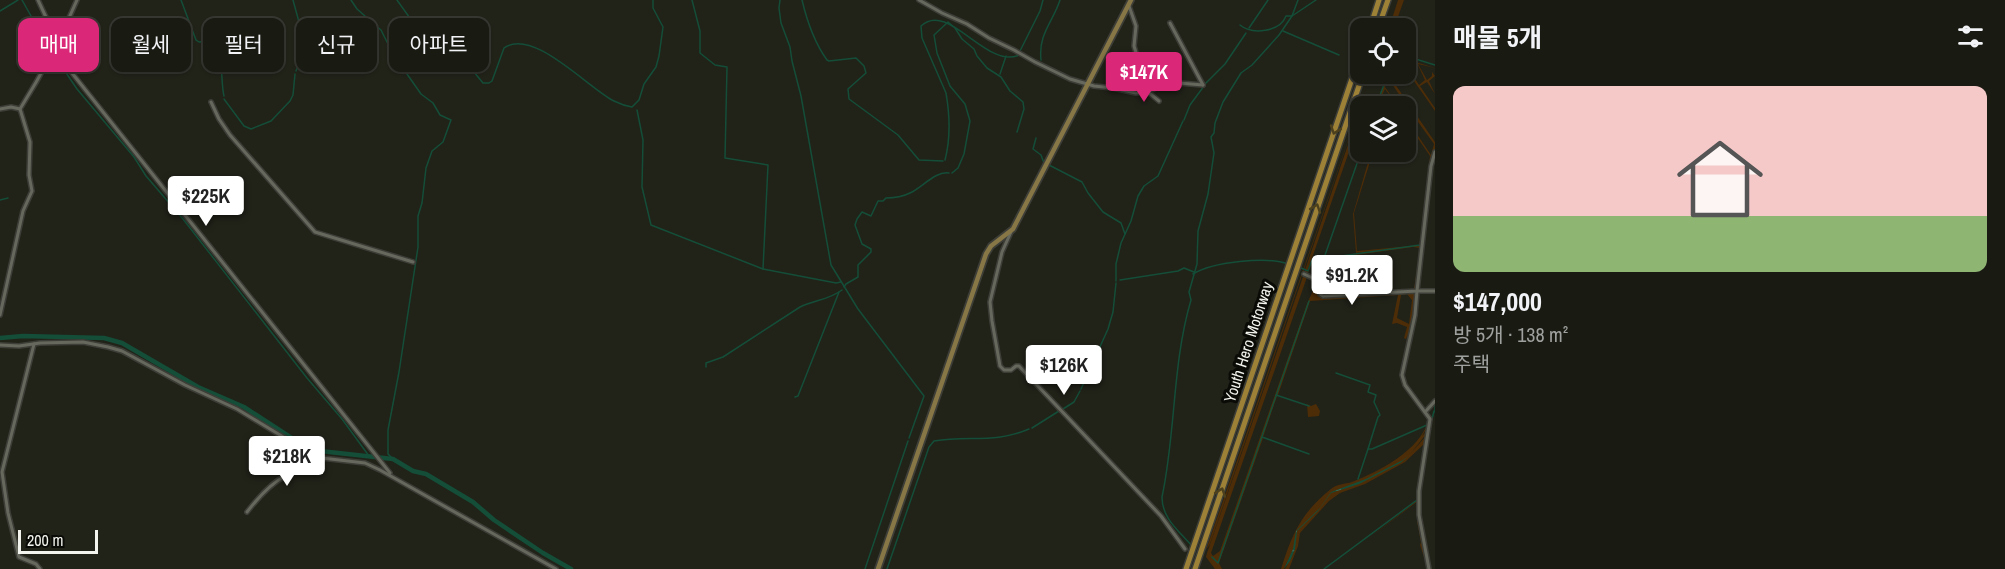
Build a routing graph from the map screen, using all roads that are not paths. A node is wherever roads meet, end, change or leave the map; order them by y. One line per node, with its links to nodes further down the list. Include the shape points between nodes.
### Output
1 (38, 0): 7 (street)
2 (77, 0): 8 (street)
3 (919, 0): 14 (street, via 1035,62)
4 (1380, 0): 9 (highway)
5 (1388, 0): 10 (highway)
6 (1129, 2): 14 (main road); 17 (street, via 1136,26 1134,46)
7 (46, 18)
8 (70, 18)
9 (1374, 18)
10 (1382, 18)
11 (1170, 23): 17 (street, via 1203,84 1167,82)
12 (42, 72): 21 (street)
13 (72, 72): 34 (street)
14 (1088, 84): 17 (street); 23 (main road)
15 (1350, 84): 40 (highway, Youth Hero Motorway, one-way to 40)
16 (1360, 84): 41 (highway, Youth Hero Motorway, one-way to 16)
17 (1148, 92): 18 (street)
18 (1159, 101)
19 (211, 102): 24 (street, via 230,135 315,232)
20 (0, 109): 21 (street)
21 (20, 109): 28 (street, via 30,142 32,191 22,211)
22 (1435, 152): 26 (street)
23 (1011, 232): 36 (street, via 990,302 1000,366 1006,370 1019,366 1161,516); 39 (main road, via 986,254)
24 (413, 262)
25 (1304, 274): 26 (street, via 1317,280 1323,296)
26 (1417, 291): 27 (street); 32 (street, via 1402,375 1405,385)
27 (1435, 291)
28 (0, 315)
29 (34, 344): 30 (street); 33 (street, via 83,342 122,351 237,409); 37 (street, via 2,476 19,556)
30 (0, 345)
31 (1435, 401): 32 (street)
32 (1426, 411): 42 (street, via 1430,419 1419,515)
33 (318, 459): 34 (street, via 365,463); 35 (street, via 278,480)
34 (391, 475): 38 (street)
35 (247, 512)
36 (1185, 549)
37 (40, 569)
38 (556, 569)
39 (878, 569)
40 (1186, 569)
41 (1195, 569)
42 (1429, 569)

